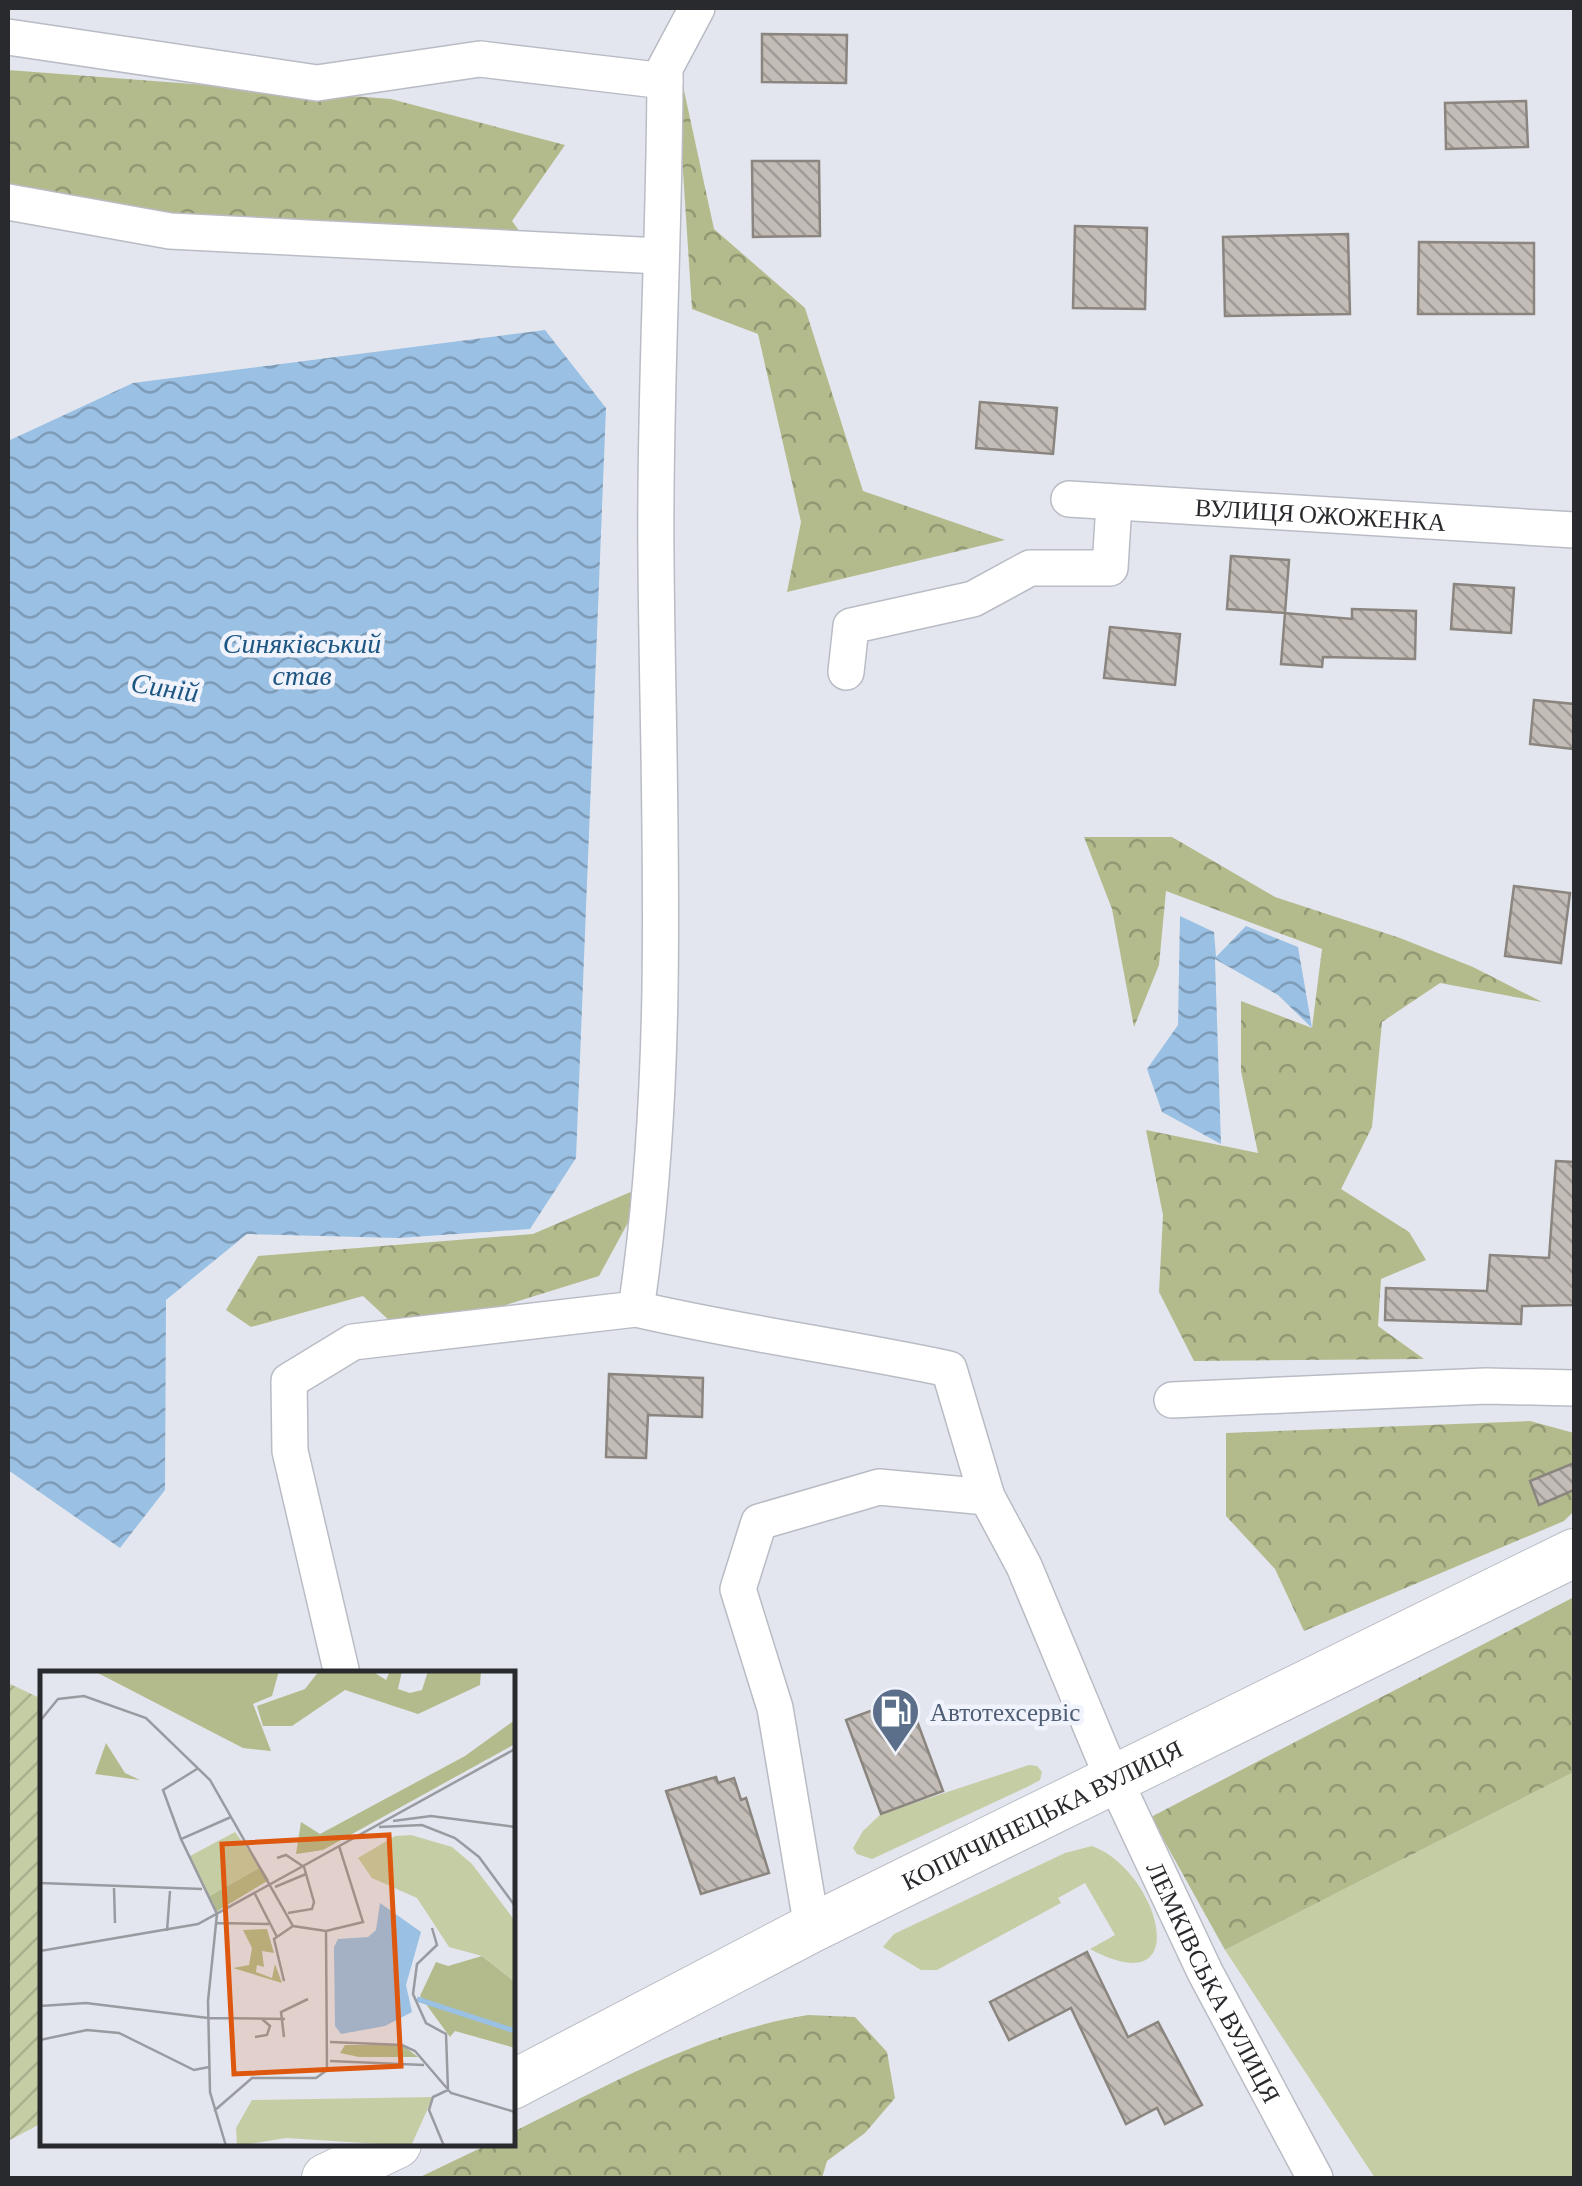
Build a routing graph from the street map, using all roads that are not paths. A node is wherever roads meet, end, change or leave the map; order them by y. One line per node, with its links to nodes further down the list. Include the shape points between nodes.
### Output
1 (697, 8): 3 (street, via 665,68)
2 (8, 38): 3 (street, via 317,83 480,59)
3 (665, 81): 5 (street)
4 (8, 202): 5 (street, via 170,231)
5 (660, 256): 10 (street, via 659,995 646,1244)
6 (1070, 499): 7 (street, ВУЛИЦЯ ОЖОЖЕНКА)
7 (1114, 504): 8 (street, ВУЛИЦЯ ОЖОЖЕНКА); 9 (street, via 1110,568 1030,568 973,599 852,626)
8 (1574, 530)
9 (846, 672)
10 (636, 1309): 13 (street, ЛЕМКІВСЬКА ВУЛИЦЯ, via 949,1369); 15 (street, via 352,1342 289,1381 290,1451)
11 (1574, 1388): 12 (street)
12 (1172, 1400)
13 (986, 1497): 16 (street, ЛЕМКІВСЬКА ВУЛИЦЯ, via 1024,1566); 17 (street, via 879,1487 759,1522 738,1589 774,1708)
14 (1574, 1553): 16 (main road, КОПИЧИНЕЦЬКА ВУЛИЦЯ)
15 (341, 1671)
16 (1115, 1781): 17 (main road, КОПИЧИНЕЦЬКА ВУЛИЦЯ); 21 (street, ЛЕМКІВСЬКА ВУЛИЦЯ, via 1205,1972)
17 (812, 1928): 18 (main road, КОПИЧИНЕЦЬКА ВУЛИЦЯ)
18 (515, 2083)
19 (392, 2146): 20 (main road)
20 (326, 2178)
21 (1315, 2178)

